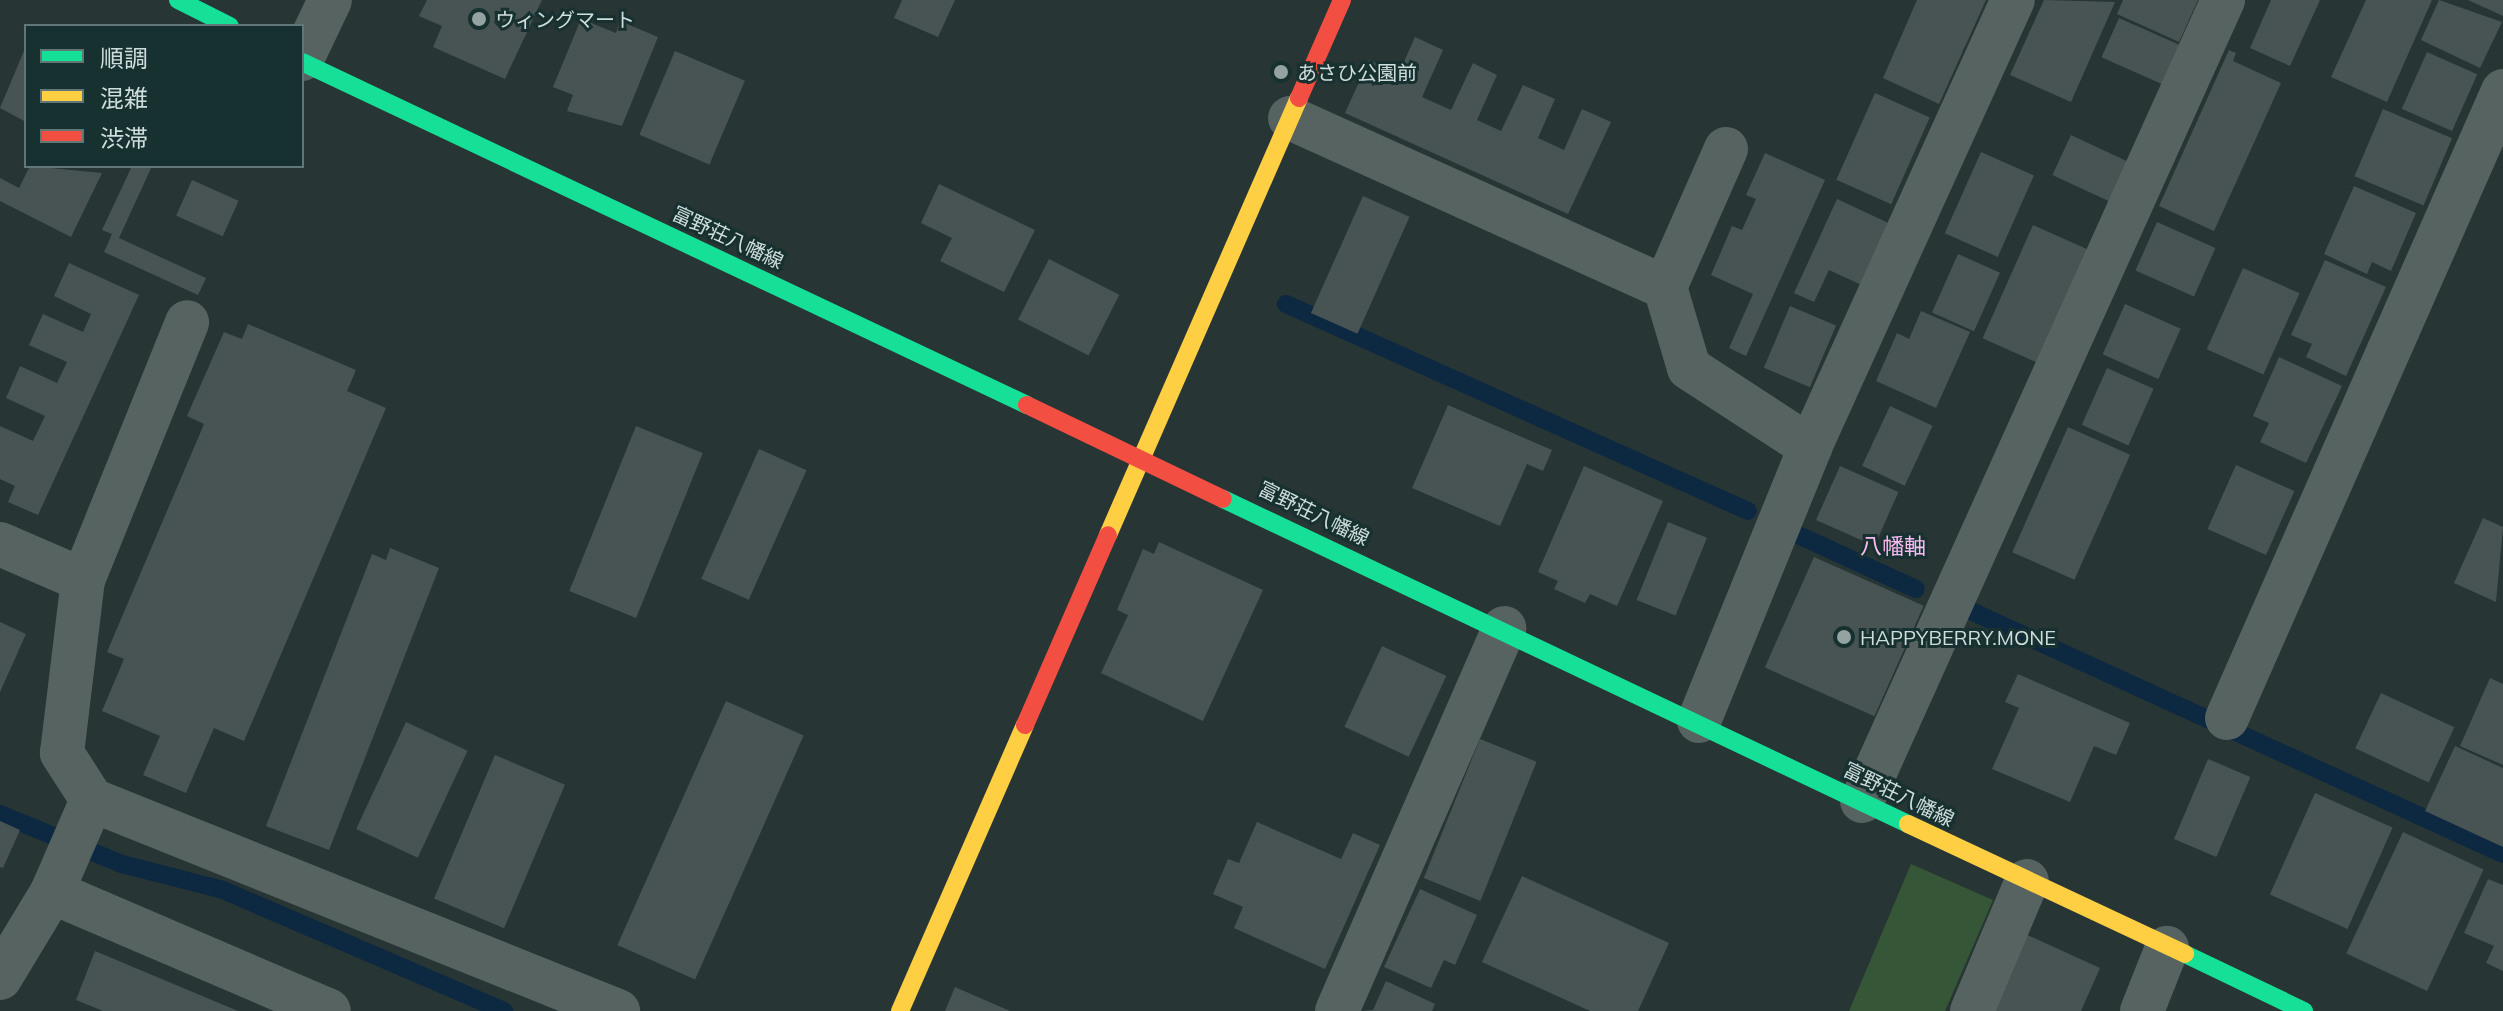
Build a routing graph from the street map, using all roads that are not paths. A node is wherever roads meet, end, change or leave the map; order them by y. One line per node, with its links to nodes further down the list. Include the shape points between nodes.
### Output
1 (178, 0): 6 (main road)
2 (330, 0): 7 (street)
3 (1342, 0): 10 (main road)
4 (2013, 0): 14 (street)
5 (2223, 0): 21 (street)
6 (226, 24)
7 (304, 57)
8 (304, 62): 15 (main road, 富野荘八幡線)
9 (2503, 91): 19 (street)
10 (1290, 118): 12 (street); 15 (main road)
11 (1726, 149): 12 (street)
12 (1665, 287): 14 (street, via 1689,368)
13 (187, 322): 17 (street)
14 (1810, 447): 20 (street)
15 (1139, 454): 18 (main road, 富野荘八幡線); 29 (main road)
16 (0, 544): 17 (street)
17 (83, 580): 22 (street, via 62,753)
18 (1504, 628): 20 (main road, 富野荘八幡線); 30 (street)
19 (2227, 718)
20 (1699, 721): 21 (main road, 富野荘八幡線)
21 (1862, 801): 24 (main road, 富野荘八幡線)
22 (90, 806): 23 (street); 28 (street)
23 (60, 876): 26 (street); 27 (street)
24 (2027, 881): 25 (main road, 富野荘八幡線); 31 (street)
25 (2167, 948): 32 (street); 33 (main road, 富野荘八幡線)
26 (0, 978)
27 (329, 1011)
28 (618, 1011)
29 (900, 1011)
30 (1337, 1011)
31 (1972, 1011)
32 (2142, 1011)
33 (2304, 1011)

